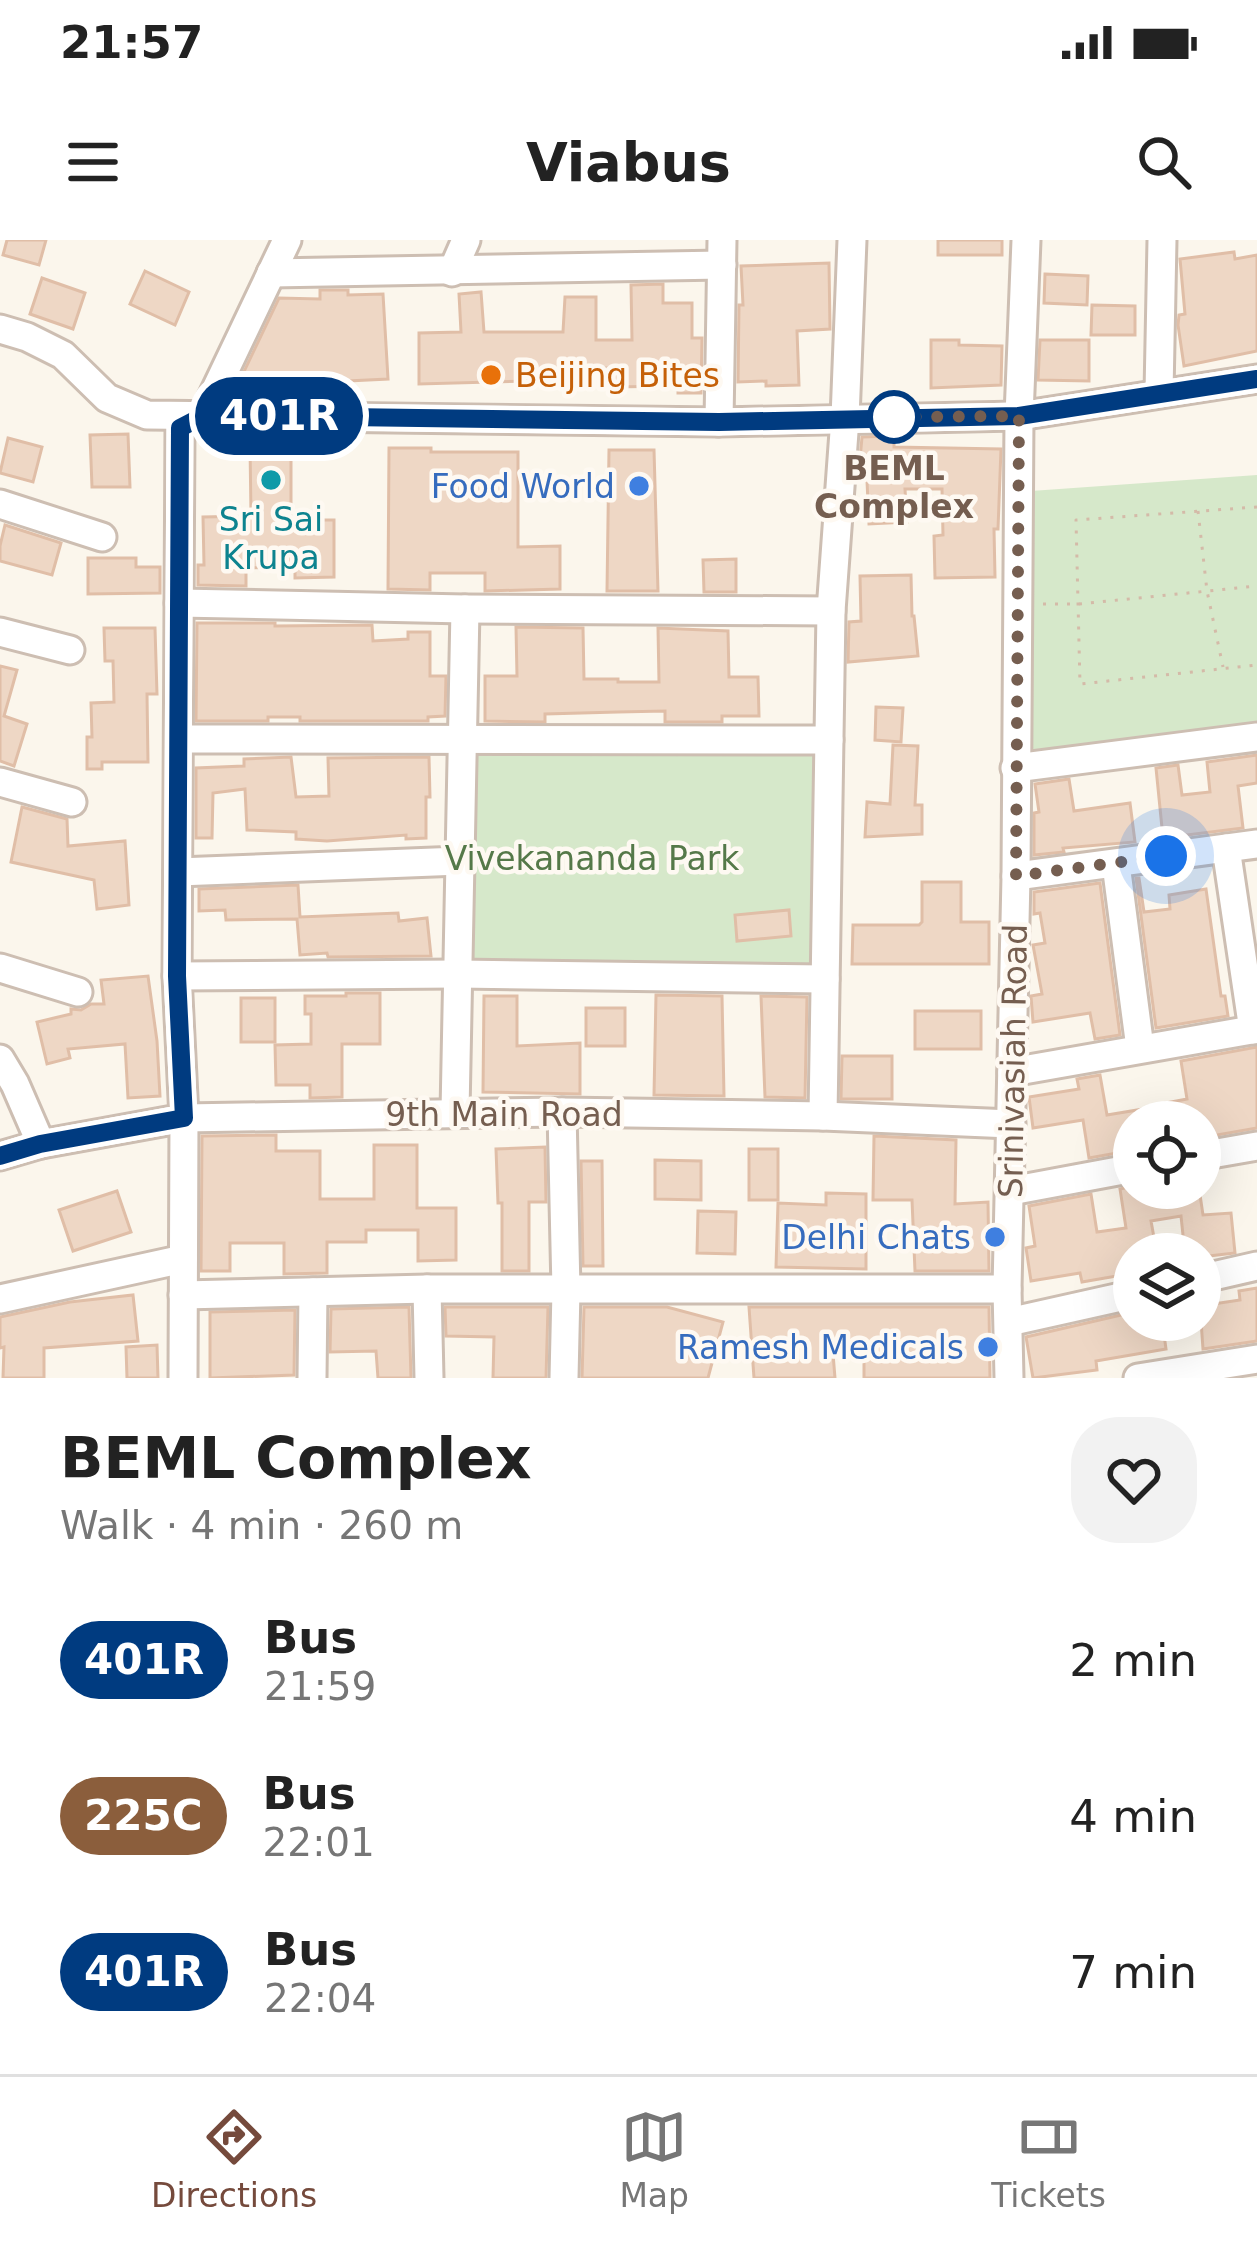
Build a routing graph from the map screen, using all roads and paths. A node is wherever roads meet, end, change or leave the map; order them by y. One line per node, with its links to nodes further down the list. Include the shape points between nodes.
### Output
1 (287, 240): 8 (street)
2 (466, 240): 7 (street)
3 (851, 240): 14 (street)
4 (1026, 240): 13 (street, Srinivasiah Road)
5 (1165, 240): 11 (street)
6 (722, 253): 7 (street); 15 (street)
7 (452, 272): 8 (street)
8 (272, 273): 12 (street)
9 (0, 328): 12 (street, via 63,356 107,398 148,416)
10 (1257, 379): 11 (street)
11 (1159, 394): 13 (street)
12 (205, 415): 15 (street); 22 (street, via 180,428)
13 (1019, 416): 14 (street); 23 (street, Srinivasiah Road)
14 (845, 418): 15 (street); 26 (street)
15 (719, 422)
16 (0, 504): 19 (street)
17 (1257, 507): 18 (path)
18 (1198, 512): 21 (path); 24 (path, via 1076,520)
19 (102, 537)
20 (1257, 586): 21 (path)
21 (1207, 591): 24 (path); 30 (path)
22 (179, 603): 25 (street); 33 (street)
23 (1017, 603): 24 (path); 35 (street, Srinivasiah Road)
24 (1079, 604): 30 (path, via 1080,684)
25 (465, 609): 26 (street); 32 (street)
26 (831, 611): 34 (street)
27 (0, 632): 28 (street)
28 (70, 650)
29 (1257, 665): 30 (path)
30 (1224, 669)
31 (1257, 737): 35 (street)
32 (463, 739): 33 (street); 34 (street); 40 (street)
33 (179, 740): 42 (street)
34 (829, 740): 47 (street)
35 (1015, 768): 43 (street, Srinivasiah Road)
36 (0, 782): 37 (street)
37 (72, 802)
38 (1257, 844): 39 (street)
39 (1226, 848): 41 (street); 49 (street)
40 (460, 861): 42 (street); 45 (street)
41 (1115, 864): 43 (street); 50 (street)
42 (178, 872): 46 (street)
43 (1016, 876): 52 (street, Srinivasiah Road)
44 (0, 968): 48 (street)
45 (458, 974): 46 (street); 47 (street); 53 (street)
46 (177, 976): 56 (street)
47 (825, 979): 55 (street)
48 (79, 992)
49 (1255, 1029): 50 (street)
50 (1140, 1048): 52 (street)
51 (0, 1059): 58 (street)
52 (1012, 1072): 57 (street, Srinivasiah Road)
53 (455, 1112): 54 (street, 9th Main Road); 56 (street, 9th Main Road)
54 (562, 1112): 55 (street, 9th Main Road); 69 (street)
55 (823, 1116): 57 (street, 9th Main Road)
56 (184, 1118): 58 (street, 9th Main Road); 64 (street)
57 (1011, 1124): 63 (street, Srinivasiah Road)
58 (40, 1144): 61 (street, 9th Main Road)
59 (1257, 1146): 60 (street)
60 (1221, 1152)
61 (0, 1156)
62 (1113, 1172): 63 (street)
63 (1011, 1191): 68 (street, Srinivasiah Road)
64 (182, 1259): 71 (street); 72 (street)
65 (1257, 1266): 66 (street)
66 (1221, 1274)
67 (427, 1289): 69 (street); 70 (street); 78 (street)
68 (1007, 1289): 69 (street); 74 (street, Srinivasiah Road)
69 (566, 1290): 79 (street)
70 (313, 1292): 71 (street); 77 (street)
71 (183, 1294): 76 (street)
72 (0, 1299)
73 (1113, 1299): 74 (street)
74 (1009, 1322): 80 (street, Srinivasiah Road)
75 (1257, 1359): 81 (street)
76 (183, 1378)
77 (312, 1378)
78 (429, 1378)
79 (564, 1378)
80 (1009, 1378)
81 (1138, 1378)

